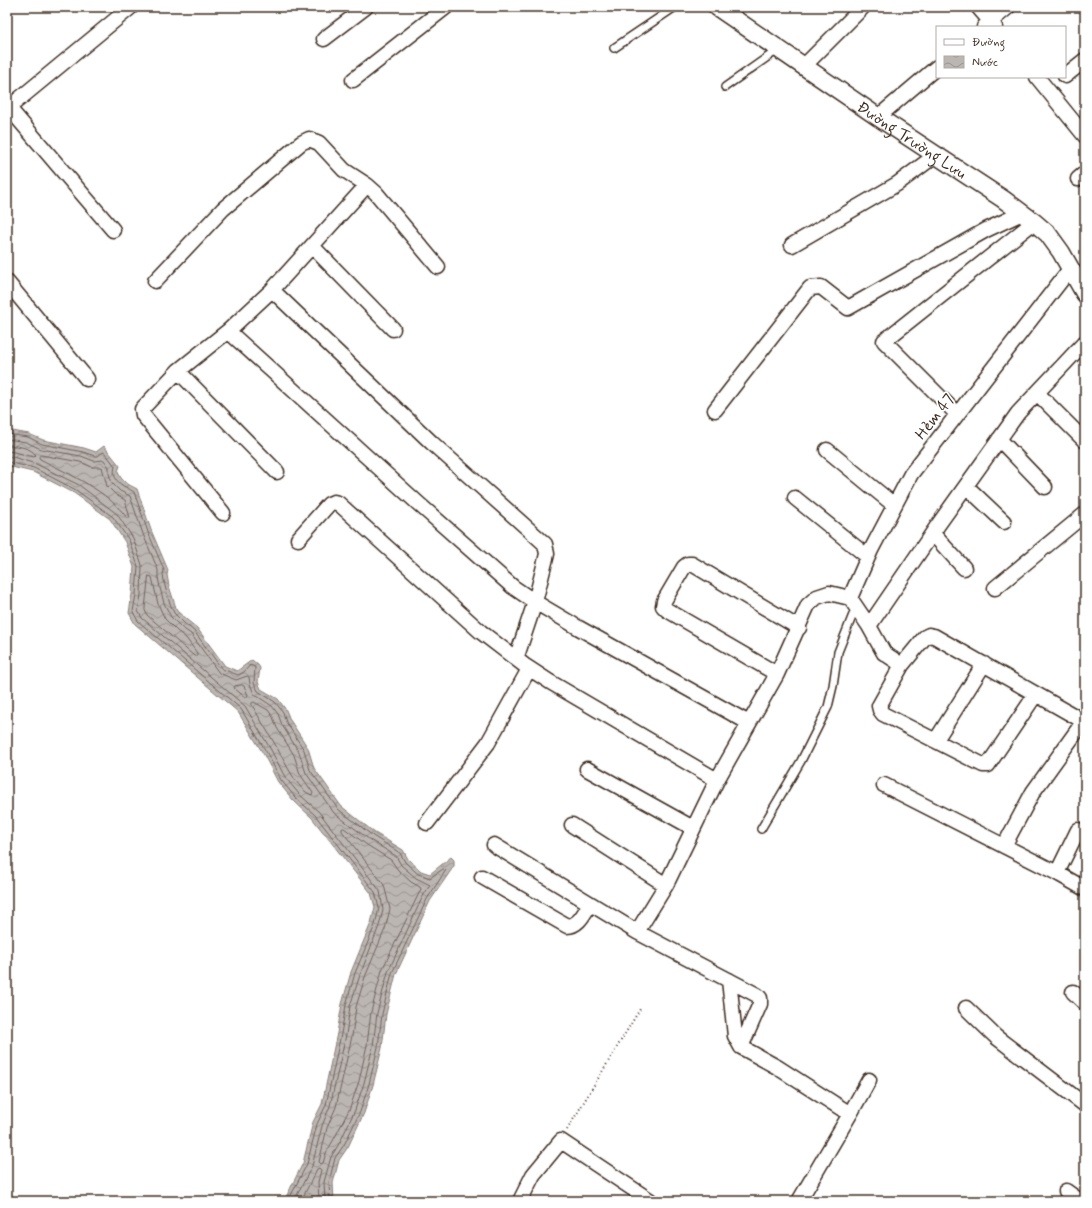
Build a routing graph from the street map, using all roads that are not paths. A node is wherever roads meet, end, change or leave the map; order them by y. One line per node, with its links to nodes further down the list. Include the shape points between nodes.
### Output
1 (131, 7): 22 (street)
2 (366, 7): 10 (street)
3 (446, 7): 19 (street)
4 (675, 7): 11 (lane)
5 (717, 7): 12 (street, Đường Trường Lưu)
6 (862, 7): 14 (street)
7 (978, 7): 9 (street)
8 (1008, 7): 9 (street)
9 (990, 25)
10 (324, 39)
11 (614, 48)
12 (779, 49): 14 (street, Đường Trường Lưu); 20 (lane)
13 (1085, 60): 16 (street)
14 (804, 66): 23 (street, Đường Trường Lưu)
15 (936, 68): 23 (street)
16 (1066, 74)
17 (1037, 78): 21 (street)
18 (1062, 78): 21 (street)
19 (353, 80)
20 (725, 87)
21 (1048, 90): 24 (street)
22 (8, 108): 28 (street)
23 (878, 117): 25 (street, Đường Trường Lưu)
24 (1085, 136)
25 (936, 155): 27 (street, Đường Trường Lưu); 29 (street, via 897,184)
26 (367, 185): 30 (street); 31 (street); 33 (street, via 344,170 319,143 309,139 223,209)
27 (1028, 218): 32 (street, Đường Trường Lưu, via 1048,234); 43 (street, via 986,230 848,308 821,287 810,288); 44 (street, via 884,341)
28 (113, 230)
29 (792, 245)
30 (312, 246): 35 (street); 37 (street)
31 (438, 267)
32 (1070, 269): 36 (street, Đường Trường Lưu); 44 (street, Hẻm 47)
33 (155, 281)
34 (7, 282): 41 (street)
35 (272, 290): 38 (street); 61 (street, via 427,437 545,544 547,554)
36 (1085, 294)
37 (393, 329)
38 (228, 331): 40 (street); 61 (street, via 420,505 513,587)
39 (1085, 342): 42 (street)
40 (178, 371): 48 (street); 53 (street, via 147,402 142,409 143,415)
41 (87, 379)
42 (1037, 393): 45 (street); 46 (street)
43 (715, 410)
44 (957, 414): 52 (street, Hẻm 47, via 911,474)
45 (999, 439): 49 (street); 50 (street)
46 (1085, 441)
47 (827, 450): 52 (street)
48 (277, 472)
49 (966, 486): 55 (street); 56 (street)
50 (1045, 487)
51 (795, 498): 58 (street)
52 (894, 505): 58 (street, Hẻm 47)
53 (223, 513)
54 (1085, 514): 60 (street)
55 (1004, 522)
56 (933, 534): 59 (street); 63 (street)
57 (298, 539): 65 (street, via 329,504 338,503 481,632)
58 (868, 557): 62 (street, Hẻm 47)
59 (964, 568)
60 (995, 588)
61 (534, 602): 65 (street); 72 (street)
62 (853, 603): 63 (street); 64 (street, via 829,593 817,597 808,605); 80 (lane, via 838,652 828,707 801,761)
63 (869, 626): 67 (street, via 884,653)
64 (799, 628): 69 (street); 69 (street, via 692,564 684,567 664,601 663,606 667,610)
65 (516, 659): 68 (street)
66 (984, 664): 67 (street, via 929,635); 70 (street); 73 (street)
67 (902, 665): 73 (street, via 879,706 880,710 883,714)
68 (532, 671): 75 (street); 77 (street, via 488,743)
69 (777, 674): 72 (street)
70 (1036, 694): 71 (street); 73 (street, via 988,765 983,765)
71 (1084, 721): 83 (street, via 1033,792)
72 (749, 723): 75 (street)
73 (936, 740)
74 (587, 769): 79 (street)
75 (717, 780): 79 (street)
76 (884, 785): 83 (street)
77 (427, 823)
78 (572, 826): 86 (street)
79 (693, 828): 86 (street)
80 (761, 829)
81 (1078, 830): 84 (street)
82 (494, 845): 88 (street)
83 (1004, 846): 84 (street)
84 (1057, 873): 87 (street)
85 (482, 878): 88 (street, via 567,926 576,923)
86 (666, 885): 89 (street)
87 (1085, 889)
88 (590, 904): 89 (street)
89 (637, 932): 90 (street)
90 (729, 980): 94 (street, via 735,1036); 94 (street, via 760,998 760,1004)
91 (1073, 992): 92 (street)
92 (1085, 1003)
93 (966, 1008): 96 (street, via 996,1038)
94 (740, 1047): 97 (street, via 777,1067)
95 (869, 1080): 97 (street)
96 (1085, 1105)
97 (850, 1114): 101 (street)
98 (1066, 1191): 102 (street)
99 (520, 1201): 100 (street, via 533,1176 562,1142)
100 (651, 1201)
101 (799, 1201)
102 (1080, 1201)

